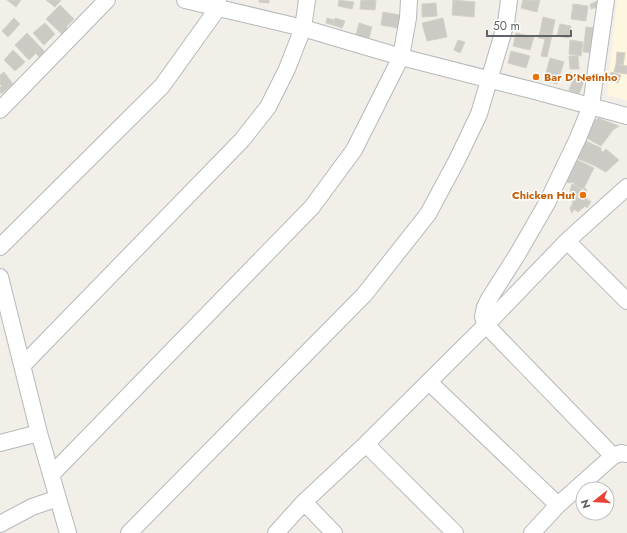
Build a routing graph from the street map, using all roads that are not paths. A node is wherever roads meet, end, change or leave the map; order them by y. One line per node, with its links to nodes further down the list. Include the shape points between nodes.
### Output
1 (106, 0): 12 (street)
2 (185, 0): 7 (street)
3 (307, 0): 8 (street)
4 (409, 0): 9 (street)
5 (509, 0): 10 (street, via 506,23)
6 (606, 0): 11 (street)
7 (218, 4): 8 (street); 16 (street, via 162,86)
8 (303, 28): 9 (street); 20 (street, via 268,108 242,140)
9 (401, 57): 10 (street); 26 (street, via 354,150 312,207)
10 (488, 79): 11 (street); 33 (street, via 479,114 428,214 364,295)
11 (591, 106): 13 (street); 19 (street, via 547,203 489,298 483,317)
12 (0, 110)
13 (627, 116)
14 (626, 190): 15 (street)
15 (567, 241): 18 (street); 19 (street)
16 (0, 247)
17 (0, 277): 20 (street)
18 (627, 301)
19 (486, 325): 21 (street); 25 (street)
20 (23, 365): 22 (street)
21 (429, 382): 24 (street); 29 (street)
22 (39, 433): 23 (street); 26 (street)
23 (0, 443)
24 (366, 444): 28 (street); 36 (street)
25 (622, 457): 29 (street)
26 (52, 474): 27 (street)
27 (58, 498): 30 (street, via 32,507); 32 (street)
28 (304, 502): 34 (street); 35 (street)
29 (558, 505): 31 (street)
30 (0, 524)
31 (538, 531)
32 (68, 533)
33 (129, 533)
34 (276, 533)
35 (334, 533)
36 (455, 533)

